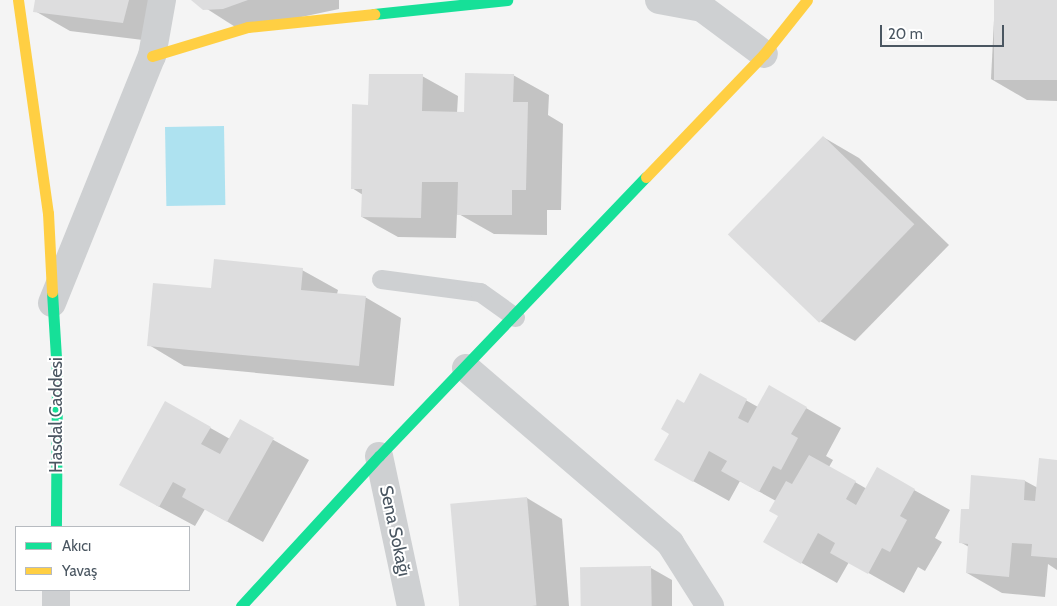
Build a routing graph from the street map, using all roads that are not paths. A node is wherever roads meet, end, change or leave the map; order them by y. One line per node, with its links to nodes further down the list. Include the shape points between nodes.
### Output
1 (18, 0): 9 (street, Hasdal Caddesi, via 48,213)
2 (162, 0): 7 (street)
3 (507, 0): 7 (street, via 248,28)
4 (659, 0): 6 (street, via 702,8)
5 (807, 0): 6 (street)
6 (764, 54): 10 (street)
7 (152, 56): 9 (street)
8 (381, 279): 10 (lane, via 480,292)
9 (52, 303): 13 (street, Hasdal Caddesi, via 57,374)
10 (515, 317): 11 (street)
11 (466, 368): 12 (street); 18 (street, via 670,543)
12 (379, 456): 16 (street); 17 (street, Sena Sokağı)
13 (56, 526)
14 (56, 591): 15 (street)
15 (56, 606)
16 (241, 606)
17 (411, 606)
18 (710, 606)

